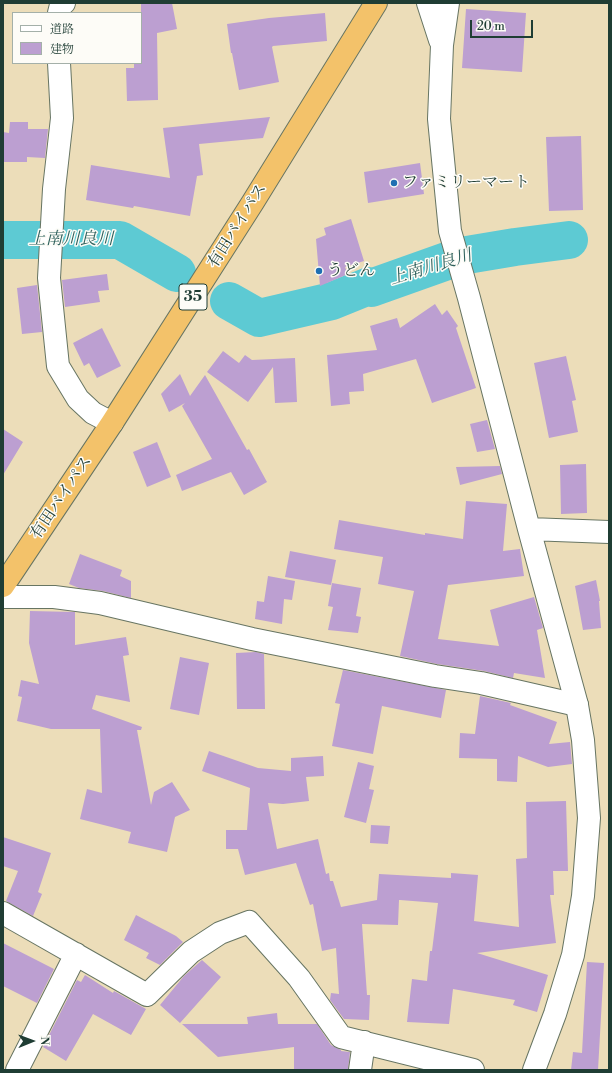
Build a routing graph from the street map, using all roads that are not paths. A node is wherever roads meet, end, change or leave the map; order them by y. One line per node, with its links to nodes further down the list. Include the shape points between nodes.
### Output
1 (64, 3): 5 (street)
2 (376, 3): 8 (highway, 有田バイパス / 35)
3 (428, 3): 6 (street)
4 (448, 3): 6 (street)
5 (59, 12)
6 (442, 45): 9 (street, via 439,119 450,231)
7 (59, 64): 8 (street, via 62,118 54,189 49,278 58,366 78,400 93,413)
8 (112, 423): 11 (highway, 有田バイパス / 35)
9 (529, 529): 10 (street); 13 (street)
10 (609, 532)
11 (3, 586)
12 (3, 597): 13 (street, via 54,596 100,603 252,639 412,672 482,683)
13 (577, 706): 20 (street, via 583,740 589,818 583,896 573,955)
14 (3, 913): 15 (street)
15 (76, 954): 16 (street, via 147,994 191,952 220,934 249,922 299,978 341,1037); 17 (street)
16 (364, 1042): 18 (street); 19 (street)
17 (17, 1070)
18 (360, 1070)
19 (473, 1070)
20 (534, 1070)

